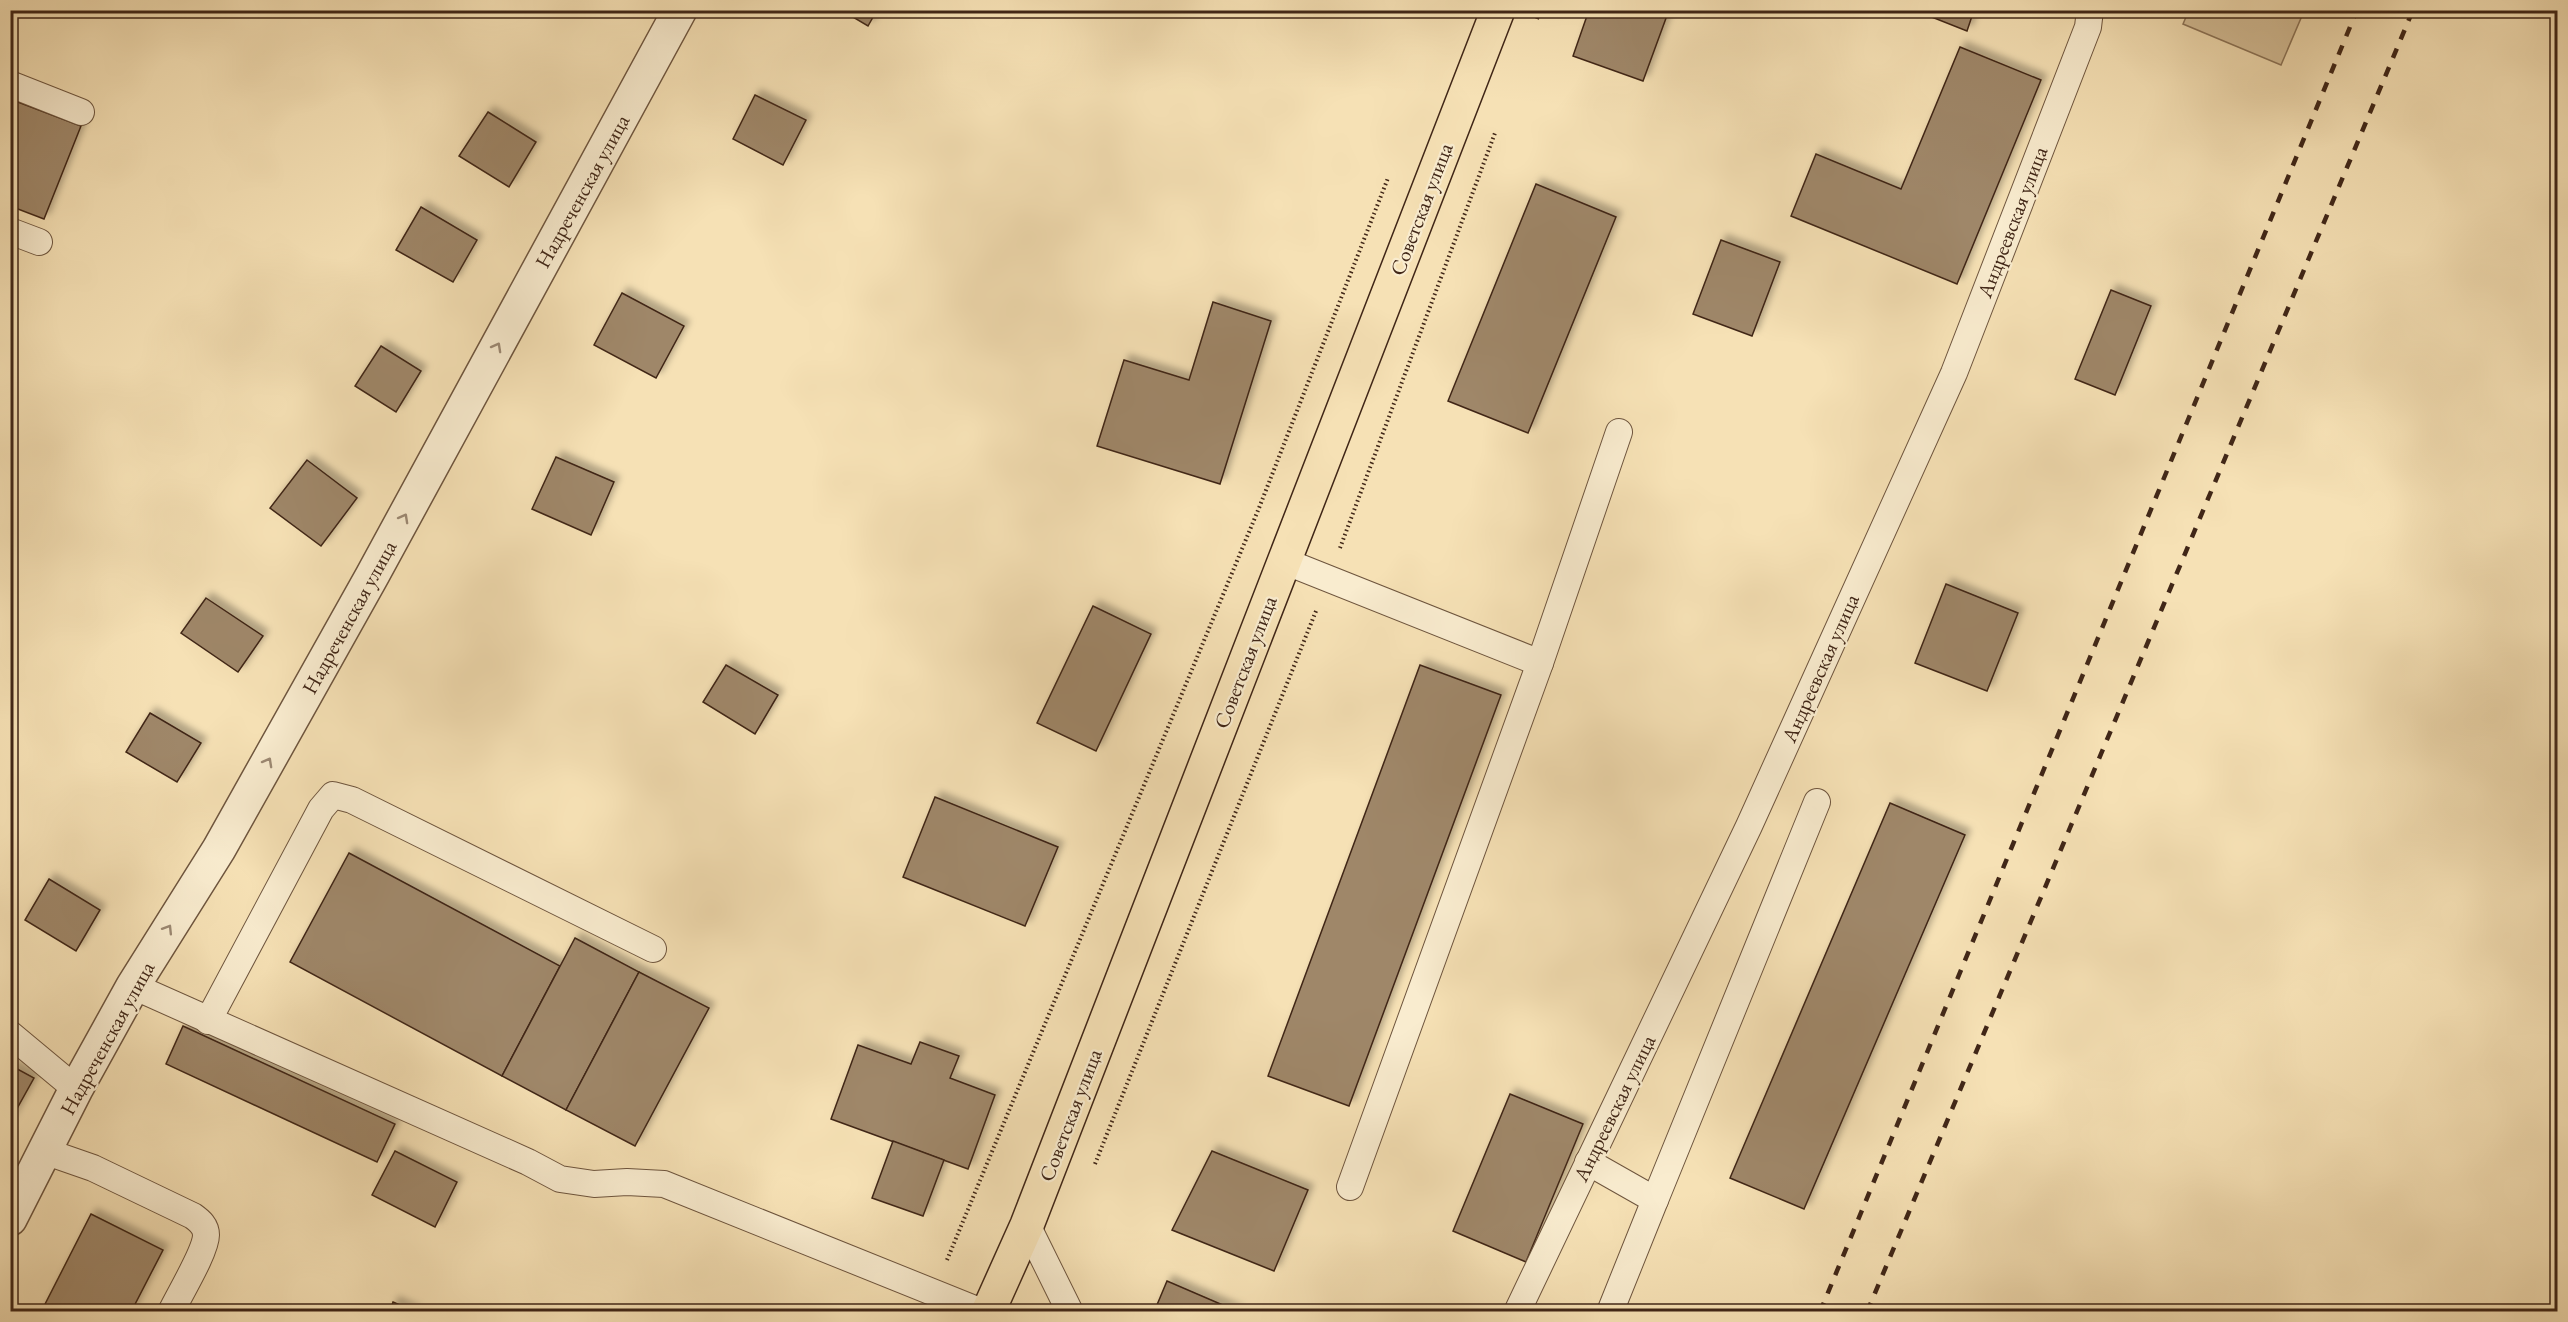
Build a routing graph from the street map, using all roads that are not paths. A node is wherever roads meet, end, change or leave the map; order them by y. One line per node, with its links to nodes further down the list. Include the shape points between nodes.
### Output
1 (680, 10): 13 (street, Надреченская улица, one-way to 1, via 219,849 276,748)
2 (1498, 10): 9 (main road, Советская улица)
3 (2090, 10): 18 (lane, Андреевская улица, via 2088,27 1954,373 1749,826)
4 (10, 84): 5 (lane)
5 (81, 112)
6 (10, 231): 7 (lane)
7 (39, 242)
8 (1619, 432): 10 (lane)
9 (1284, 561): 10 (lane); 22 (main road, Советская улица)
10 (1540, 663): 19 (lane)
11 (1817, 802): 20 (lane)
12 (653, 949): 14 (lane, via 352,800 333,795 321,809)
13 (133, 986): 14 (lane); 16 (street, Надреченская улица)
14 (208, 1022): 24 (lane, via 560,1179 594,1184 664,1185)
15 (10, 1034): 16 (lane)
16 (76, 1089): 17 (street, Надреченская улица)
17 (46, 1152): 21 (street, Надреченская улица); 23 (lane, via 93,1168 203,1223 203,1249)
18 (1588, 1162): 20 (lane); 27 (lane, Андреевская улица)
19 (1350, 1187)
20 (1655, 1200): 28 (lane)
21 (10, 1219)
22 (1027, 1226): 25 (main road, Советская улица); 26 (lane)
23 (171, 1311)
24 (982, 1311)
25 (988, 1311)
26 (1070, 1311)
27 (1517, 1311)
28 (1610, 1311)

